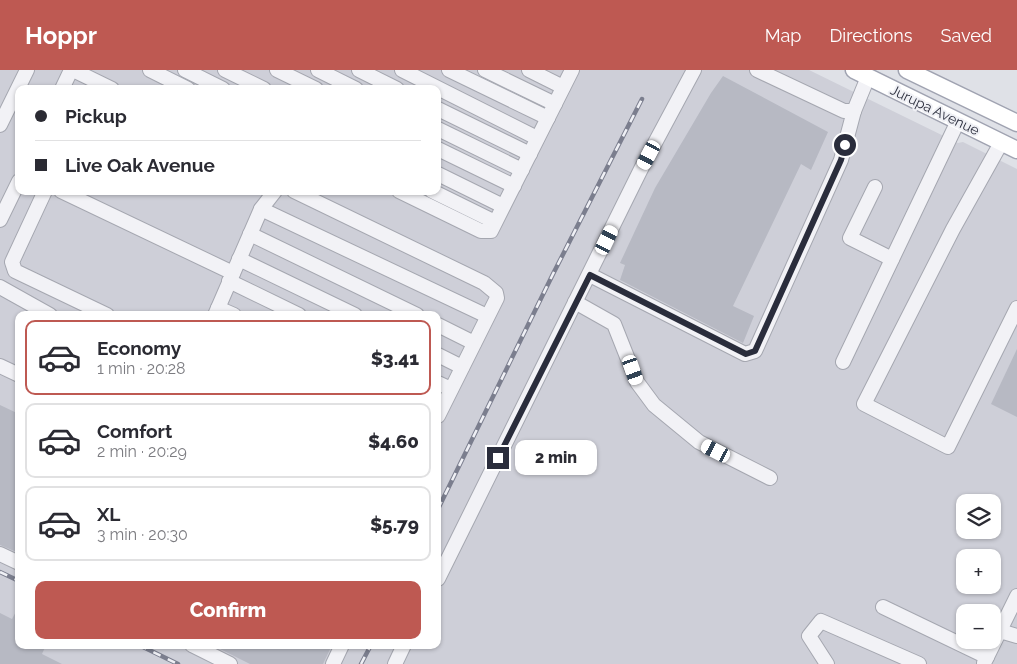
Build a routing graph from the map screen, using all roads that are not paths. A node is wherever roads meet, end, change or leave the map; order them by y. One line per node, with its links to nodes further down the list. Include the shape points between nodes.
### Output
1 (27, 70): 19 (street)
2 (72, 70): 18 (street); 20 (street)
3 (150, 70): 21 (street)
4 (185, 70): 22 (street)
5 (226, 70): 23 (street)
6 (278, 70): 24 (street)
7 (318, 70): 25 (street)
8 (359, 70): 26 (street)
9 (402, 70): 27 (street)
10 (450, 70): 34 (street)
11 (485, 70): 31 (street)
12 (529, 70): 28 (street)
13 (694, 70): 62 (street)
14 (757, 70): 33 (street, via 844,111)
15 (907, 70): 36 (main road, Jurupa Avenue)
16 (569, 71): 28 (street)
17 (861, 74): 33 (street); 35 (main road, Jurupa Avenue)
18 (93, 84)
19 (20, 85)
20 (64, 85)
21 (180, 85)
22 (215, 85)
23 (256, 85)
24 (308, 85)
25 (348, 85)
26 (389, 85)
27 (432, 85)
28 (563, 87): 31 (street)
29 (441, 90): 39 (street)
30 (15, 94): 37 (street)
31 (555, 104): 34 (street)
32 (441, 110): 43 (street)
33 (854, 111): 62 (street, via 841,160 755,351 746,354)
34 (548, 118): 39 (street)
35 (958, 122): 40 (main road, Jurupa Avenue); 61 (street)
36 (1017, 123)
37 (0, 125)
38 (441, 130): 44 (street)
39 (538, 138): 43 (street)
40 (1001, 142): 42 (main road, Jurupa Avenue); 66 (street, via 864,404 948,447)
41 (441, 150): 46 (street)
42 (1017, 150)
43 (530, 154): 44 (street)
44 (522, 170): 46 (street)
45 (441, 175): 55 (street)
46 (514, 186): 55 (street)
47 (875, 187): 61 (street, via 850,238)
48 (15, 189): 57 (street)
49 (43, 195): 68 (street, via 12,262 15,270)
50 (68, 195): 63 (street)
51 (272, 195): 56 (street)
52 (302, 195): 73 (street, via 492,287 497,298)
53 (407, 195): 58 (street, via 481,231 491,231)
54 (440, 195): 58 (street)
55 (504, 206): 58 (street)
56 (261, 209): 59 (street); 73 (street)
57 (0, 220)
58 (495, 222)
59 (250, 234): 60 (street); 72 (street)
60 (239, 259): 63 (street); 71 (street)
61 (892, 259): 77 (street)
62 (590, 275): 65 (street)
63 (231, 277): 69 (street); 70 (street)
64 (0, 287): 67 (street)
65 (576, 302): 84 (street, via 614,324 637,382 654,405 699,442); 87 (street)
66 (1017, 308)
67 (43, 311)
68 (99, 311)
69 (217, 311)
70 (292, 311)
71 (347, 311)
72 (409, 311)
73 (487, 316): 75 (street)
74 (441, 326): 75 (street)
75 (474, 343): 79 (street)
76 (441, 356): 79 (street)
77 (844, 362)
78 (0, 366): 80 (street)
79 (462, 367): 82 (street)
80 (15, 373)
81 (441, 384): 82 (street)
82 (451, 389): 83 (street)
83 (441, 407)
84 (770, 478)
85 (0, 554): 86 (street)
86 (15, 561)
87 (441, 573)
88 (1017, 596): 90 (street)
89 (883, 607): 96 (street)
90 (1001, 629)
91 (1001, 631): 92 (street)
92 (1017, 636)
93 (200, 649): 97 (street)
94 (340, 649): 98 (street)
95 (402, 649): 99 (street)
96 (985, 660)
97 (230, 664)
98 (333, 664)
99 (395, 664)
100 (827, 664): 101 (street, via 809,636 821,621)
101 (919, 664)

